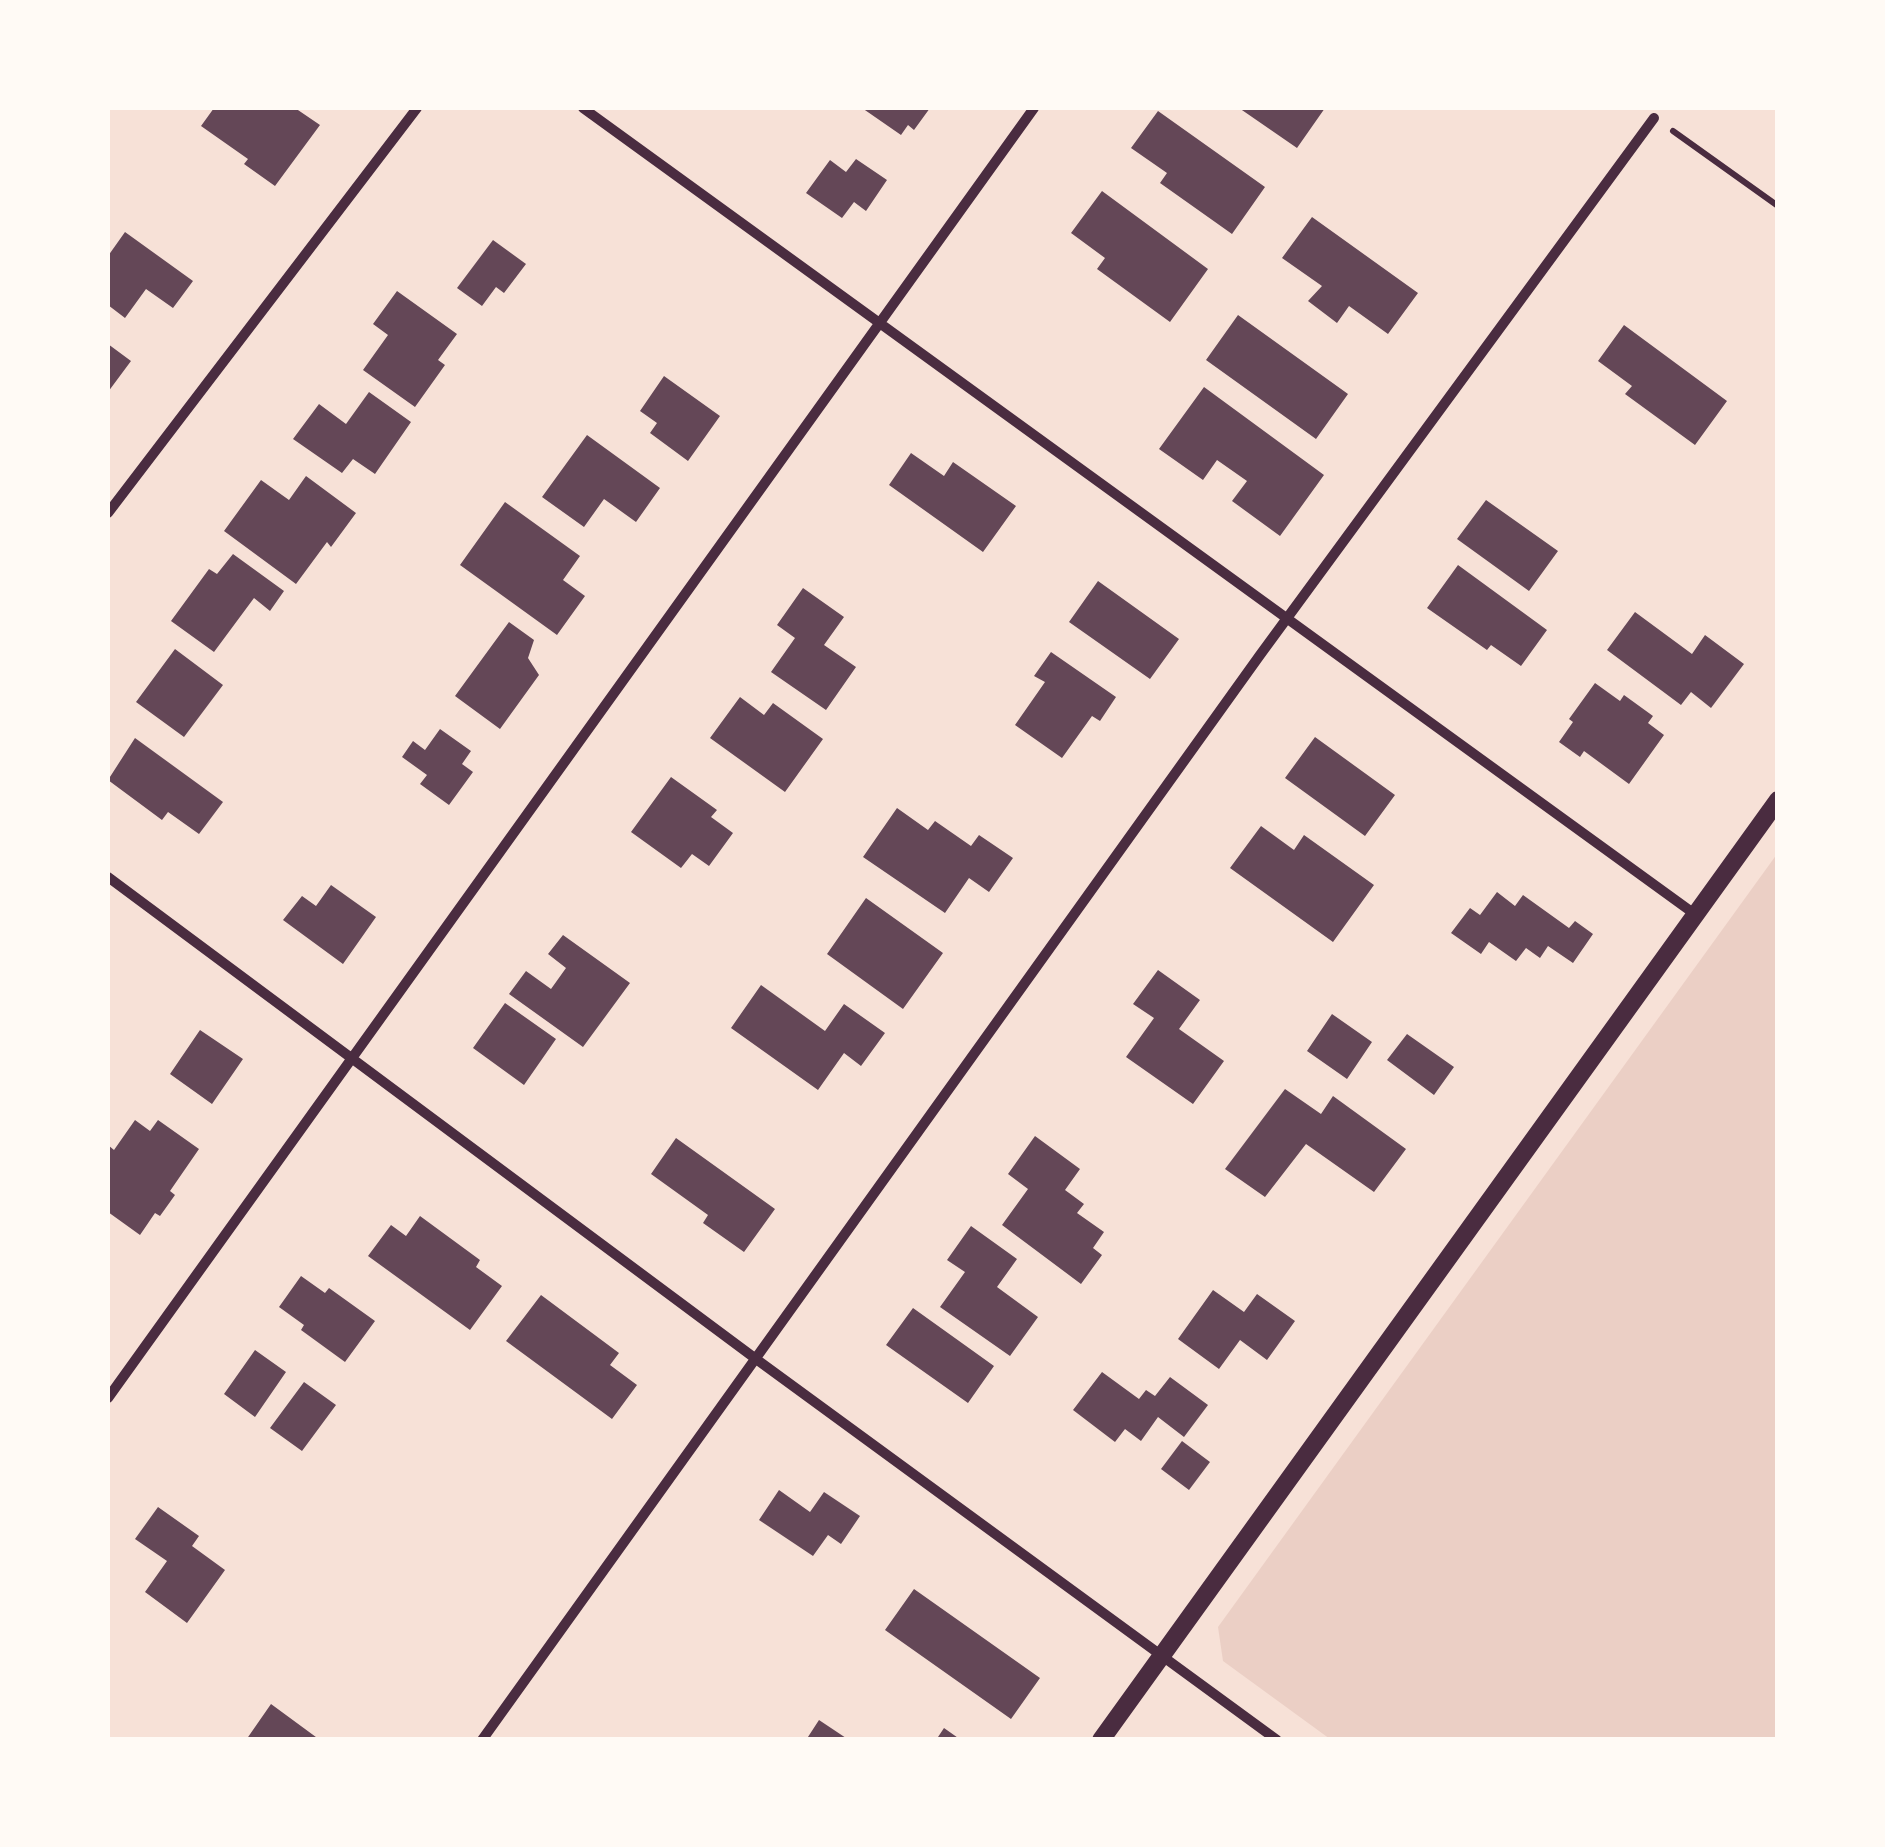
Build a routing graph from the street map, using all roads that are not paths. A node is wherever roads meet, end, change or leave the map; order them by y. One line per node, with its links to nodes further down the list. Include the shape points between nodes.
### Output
1 (417, 108): 6 (street)
2 (583, 108): 5 (street)
3 (1034, 108): 5 (street)
4 (1654, 118): 7 (street)
5 (880, 321): 7 (street); 11 (street)
6 (108, 513)
7 (1286, 620): 10 (street); 12 (street)
8 (1778, 800): 10 (street)
9 (108, 877): 11 (street)
10 (1696, 915): 14 (street)
11 (352, 1057): 12 (street); 13 (street)
12 (756, 1359): 14 (street); 15 (street)
13 (108, 1398)
14 (1162, 1655): 16 (street); 17 (street)
15 (482, 1740)
16 (1101, 1740)
17 (1277, 1740)

